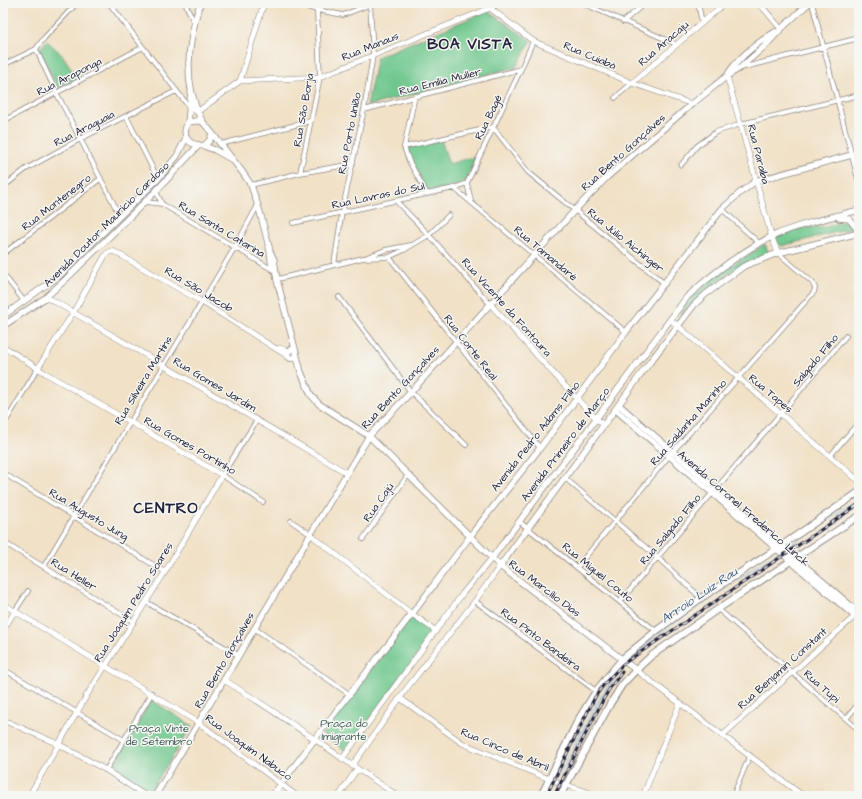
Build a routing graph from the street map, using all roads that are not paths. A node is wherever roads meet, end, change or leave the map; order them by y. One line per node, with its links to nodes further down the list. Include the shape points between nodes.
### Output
1 (5, 3): 17 (street)
2 (77, 3): 29 (street)
3 (109, 3): 27 (street)
4 (185, 3): 20 (street)
5 (200, 3): 20 (main road)
6 (264, 3): 36 (street)
7 (293, 3): 19 (street)
8 (320, 3): 19 (street, Rua São Borja)
9 (501, 3): 18 (street, Rua Manaus)
10 (582, 3): 21 (street)
11 (645, 3): 21 (street)
12 (698, 3): 22 (street)
13 (725, 3): 22 (street, Rua Aracaju)
14 (759, 3): 23 (street)
15 (810, 3): 23 (main road, Rua Bento Gonçalves); 28 (street)
16 (371, 4): 19 (street, via 343,15); 30 (street, Rua Porto União)
17 (3, 6)
18 (490, 8): 25 (street, Rua Cuiabá); 30 (street, Rua Manaus)
19 (317, 10): 35 (street, Rua São Borja)
20 (194, 22): 38 (main road, via 189,52)
21 (624, 22): 26 (street)
22 (702, 23): 26 (street, Rua Aracaju)
23 (781, 29): 32 (main road, Rua Bento Gonçalves); 34 (main road, Rua Bento Gonçalves, via 734,64)
24 (859, 38): 28 (street)
25 (533, 41): 33 (street, Rua Bagé); 37 (street, Rua Cuiabá)
26 (676, 44): 37 (street, Rua Aracaju)
27 (143, 47): 39 (street); 40 (street, Rua Araponga)
28 (823, 48): 32 (street); 44 (street)
29 (36, 49): 31 (street); 40 (street)
30 (373, 55): 35 (street, Rua Manaus); 47 (street, Rua Porto União)
31 (3, 65)
32 (740, 68): 34 (main road, Rua Bento Gonçalves)
33 (521, 69): 42 (street, Rua Emília Muller); 55 (street, Rua Bagé)
34 (727, 76): 45 (main road, Rua Bento Gonçalves); 54 (street, Rua Paraíba)
35 (320, 77): 36 (street, Rua Manaus); 52 (street, Rua São Borja)
36 (240, 81): 48 (street)
37 (632, 83): 43 (street, Rua Aracaju); 45 (street, Rua Cuiabá)
38 (191, 87): 46 (main road); 48 (main road)
39 (176, 91): 46 (street); 49 (street, Rua Araguaia)
40 (56, 92): 50 (street, Rua Araponga); 58 (street)
41 (859, 95): 44 (street)
42 (415, 96): 47 (street, Rua Emília Muller); 61 (street)
43 (615, 98)
44 (838, 101): 54 (street); 63 (street)
45 (692, 104): 84 (main road, Rua Bento Gonçalves, via 618,167)
46 (189, 107): 48 (street); 53 (main road)
47 (364, 110): 65 (street, Rua Porto União)
48 (197, 112): 51 (main road)
49 (126, 116): 58 (street, Rua Araguaia); 69 (street)
50 (3, 121)
51 (202, 121): 53 (main road); 56 (main road)
52 (311, 121): 59 (street); 67 (street, Rua São Borja)
53 (188, 122): 57 (main road)
54 (741, 124): 66 (street, via 716,132 697,146); 70 (street, Rua Paraíba)
55 (493, 127): 61 (street); 71 (street, Rua Bagé); 84 (street, Rua Júlio Aichinger, via 528,172)
56 (212, 133): 59 (main road, Rua Marcílio Dias); 60 (main road, via 210,140)
57 (186, 138): 60 (main road); 69 (main road, Avenida Doutor Maurício Cardoso, via 177,156)
58 (80, 139): 68 (street); 74 (street, Rua Araguaia, via 26,169)
59 (221, 144): 64 (main road, Rua Marcílio Dias)
60 (201, 146): 64 (main road, Rua Marcílio Dias, via 215,150); 76 (main road, Avenida Doutor Maurício Cardoso)
61 (404, 147): 77 (street)
62 (859, 153): 63 (main road, Avenida Pedro Adams Filho)
63 (852, 155): 70 (main road, Avenida Pedro Adams Filho); 72 (street)
64 (234, 161): 73 (main road, Rua Marcílio Dias)
65 (353, 164): 67 (street); 86 (street, Rua Porto União)
66 (681, 164)
67 (300, 173): 73 (street)
68 (100, 179): 88 (street); 99 (street, Rua Montenegro)
69 (158, 179): 88 (main road, Avenida Doutor Maurício Cardoso)
70 (756, 181): 83 (main road, Avenida Pedro Adams Filho); 93 (street, Rua Paraíba)
71 (466, 182): 75 (street, Rua Lavras do Sul); 79 (street)
72 (859, 183)
73 (251, 185): 82 (main road, Rua Marcílio Dias)
74 (3, 187)
75 (454, 188): 77 (street, Rua Lavras do Sul); 79 (street, Rua Tamandaré)
76 (156, 192): 80 (main road, Avenida Doutor Maurício Cardoso); 81 (street, Rua Santa Catarina)
77 (427, 194): 78 (street, Rua Lavras do Sul)
78 (396, 201): 86 (street, Rua Lavras do Sul); 92 (street, Rua Vicente da Fontoura)
79 (471, 201): 100 (street, Rua Tamandaré)
80 (146, 202): 81 (street, Rua Santa Catarina); 108 (main road, Avenida Doutor Maurício Cardoso)
81 (162, 204): 96 (street, Rua Santa Catarina)
82 (258, 204): 96 (street, Rua Silveira Martins); 97 (main road, Rua Marcílio Dias)
83 (722, 209): 94 (street); 107 (main road, Avenida Pedro Adams Filho)
84 (575, 210): 100 (main road, Rua Bento Gonçalves); 107 (street, Rua Júlio Aichinger)
85 (859, 210): 89 (main road, Avenida Primeiro de Março)
86 (342, 212): 90 (street, Rua Lavras do Sul); 103 (street, Rua Porto União)
87 (449, 215): 92 (street)
88 (120, 216): 112 (main road, Avenida Doutor Maurício Cardoso, via 59,276)
89 (815, 222): 91 (main road, via 846,218); 93 (main road, Avenida Primeiro de Março)
90 (293, 223)
91 (859, 232): 98 (main road, Avenida Primeiro de Março)
92 (429, 235): 95 (street); 114 (street, Rua Vicente da Fontoura)
93 (772, 237): 94 (main road, Avenida Primeiro de Março); 98 (street, Rua Paraíba)
94 (760, 244): 117 (main road, Avenida Primeiro de Março, via 736,258 687,297)
95 (412, 245): 101 (street); 102 (street, via 385,250)
96 (235, 247): 104 (street, Rua Santa Catarina); 113 (street, Rua Silveira Martins)
97 (270, 251): 104 (main road, Rua Marcílio Dias); 106 (main road, Rua Marcílio Dias)
98 (778, 253): 119 (main road, Avenida Primeiro de Março, via 744,266 723,280 694,304); 130 (street, Rua Saldanha Marinho, via 812,282 815,290)
99 (3, 254)
100 (535, 255): 114 (main road, Rua Bento Gonçalves); 120 (street, Rua Tamandaré)
101 (389, 257): 102 (street); 123 (street, Rua Corte Real)
102 (363, 258): 103 (street)
103 (334, 265): 106 (street)
104 (273, 270): 106 (main road, Rua Marcílio Dias)
105 (3, 274): 112 (street)
106 (278, 280): 121 (main road, Rua Marcílio Dias)
107 (665, 284): 120 (main road, Avenida Pedro Adams Filho)
108 (54, 290): 110 (main road, Avenida Doutor Maurício Cardoso); 111 (street)
109 (339, 297): 131 (street)
110 (45, 298): 111 (street, Rua Gomes Jardim); 118 (main road, Avenida Doutor Maurício Cardoso)
111 (52, 300): 115 (street, Rua Gomes Jardim)
112 (24, 301): 116 (main road, Avenida Doutor Maurício Cardoso)
113 (202, 302): 115 (street, Rua São Jacob, via 111,251 106,254); 126 (street, Rua São Jacob); 127 (street, Rua Silveira Martins)
114 (490, 304): 123 (main road, Rua Bento Gonçalves); 132 (street, Rua Vicente da Fontoura)
115 (73, 313): 127 (street, Rua Gomes Jardim); 128 (street)
116 (3, 316)
117 (671, 320): 119 (street, Rua Tapes); 135 (main road, Avenida Primeiro de Março)
118 (3, 326)
119 (678, 326): 130 (street, Rua Tapes); 133 (main road, Avenida Primeiro de Março)
120 (626, 332): 132 (main road, Avenida Pedro Adams Filho)
121 (291, 334): 125 (main road, Rua Marcílio Dias); 126 (main road, Rua Marcílio Dias)
122 (846, 336): 134 (street, Salgado Filho)
123 (456, 342): 131 (main road, Rua Bento Gonçalves); 143 (street, Rua Corte Real)
124 (3, 346): 128 (street, Rua Gomes Portinho)
125 (296, 353): 126 (main road, via 294,357); 129 (main road, Rua Marcílio Dias)
126 (290, 354): 129 (main road, Rua Marcílio Dias)
127 (165, 366): 136 (street, Rua Gomes Jardim); 137 (street, Rua Silveira Martins)
128 (38, 368): 137 (street, Rua Gomes Portinho); 140 (street)
129 (301, 372): 141 (main road, Rua Marcílio Dias, via 311,394 319,404)
130 (738, 378): 134 (street, Rua Tapes); 144 (street, Rua Saldanha Marinho)
131 (411, 392): 141 (main road, Rua Bento Gonçalves); 142 (street)
132 (577, 399): 135 (street, Rua Vicente da Fontoura); 143 (main road, Avenida Pedro Adams Filho)
133 (617, 408): 139 (main road, Avenida Primeiro de Março); 144 (main road, Avenida Coronel Frederico Linck)
134 (781, 414): 145 (street, Rua Tapes); 152 (street, Rua Salgado Filho)
135 (596, 418): 139 (street, Rua Vicente da Fontoura); 159 (main road, Avenida Primeiro de Março)
136 (256, 420): 147 (street, Rua Gomes Jardim); 148 (street, Rua Joaquim Pedro Soares)
137 (130, 422): 148 (street, Rua Gomes Portinho); 155 (street, Rua Silveira Martins)
138 (859, 422): 145 (street)
139 (603, 425): 150 (main road, Avenida Primeiro de Março)
140 (3, 426)
141 (369, 436): 147 (main road, Rua Bento Gonçalves); 149 (main road, Rua Marcílio Dias)
142 (466, 445)
143 (540, 448): 162 (main road, Avenida Pedro Adams Filho)
144 (671, 454): 152 (main road, Avenida Coronel Frederico Linck); 158 (street, Rua Saldanha Marinho)
145 (830, 456): 151 (street, Rua Tapes)
146 (3, 473): 155 (street, Rua Augusto Jung)
147 (347, 473): 161 (main road, Rua Bento Gonçalves)
148 (222, 475): 154 (street, Rua Gomes Portinho); 172 (street, Rua Joaquim Pedro Soares)
149 (408, 475): 162 (main road, Rua Marcílio Dias); 163 (street, Rua Cajú)
150 (565, 478): 158 (street); 160 (main road, Avenida Primeiro de Março)
151 (859, 482)
152 (713, 491): 165 (main road, Avenida Coronel Frederico Linck); 166 (street, Rua Salgado Filho)
153 (859, 492): 165 (main road)
154 (263, 502)
155 (74, 515): 169 (street, Rua Silveira Martins); 172 (street, Rua Augusto Jung)
156 (859, 516): 168 (main road)
157 (291, 521): 161 (street)
158 (615, 521): 166 (street); 171 (street, Rua Saldanha Marinho)
159 (520, 522): 160 (street, Rua Miguel Couto); 167 (main road, Avenida Primeiro de Março)
160 (528, 528): 170 (main road, Avenida Primeiro de Março); 171 (street, Rua Miguel Couto)
161 (310, 534): 181 (street); 184 (main road, Rua Bento Gonçalves)
162 (470, 536): 167 (main road, Rua Marcílio Dias); 181 (main road, Avenida Pedro Adams Filho)
163 (363, 539)
164 (3, 542): 169 (street, Rua Heller)
165 (779, 548): 168 (main road, Avenida Coronel Frederico Linck); 174 (main road)
166 (657, 557): 174 (street); 177 (street, Rua Salgado Filho)
167 (492, 558): 170 (main road, Rua Marcílio Dias); 186 (street, Avenida Primeiro de Março)
168 (794, 561): 179 (main road); 182 (main road, Avenida Coronel Frederico Linck)
169 (44, 566): 183 (street, Rua Heller)
170 (500, 566): 175 (street, Avenida Primeiro de Março); 189 (main road, Rua Marcílio Dias)
171 (578, 567): 177 (street, Rua Miguel Couto)
172 (165, 572): 176 (street, Rua Joaquim Pedro Soares)
173 (28, 591): 180 (street)
174 (701, 598): 187 (main road)
175 (475, 601): 195 (street, Rua Pinto Bandeira); 198 (street, Avenida Primeiro de Março)
176 (146, 602): 183 (street, Rua Joaquim Pedro Soares); 188 (street)
177 (620, 602): 187 (street, Rua Miguel Couto)
178 (3, 604): 180 (street, Rua Joaquim Nabuco)
179 (718, 609): 192 (main road, via 651,656); 193 (street, Rua Tupi)
180 (15, 611): 185 (street); 190 (street, Rua Joaquim Nabuco)
181 (412, 614): 186 (street); 197 (main road, Avenida Pedro Adams Filho)
182 (858, 615): 193 (street, Rua Benjamin Constant)
183 (134, 622): 190 (street, Rua Joaquim Pedro Soares)
184 (254, 628): 188 (main road, Rua Bento Gonçalves); 197 (street)
185 (3, 630)
186 (436, 631): 211 (street, Avenida Primeiro de Março)
187 (656, 631): 189 (main road)
188 (238, 655): 194 (main road, Rua Bento Gonçalves)
189 (622, 659): 192 (main road, Rua Marcílio Dias); 195 (main road)
190 (106, 665): 196 (street, Rua Joaquim Nabuco); 201 (street, Rua Joaquim Pedro Soares)
191 (3, 669): 201 (street)
192 (636, 670): 199 (street, Rua Marcílio Dias); 217 (main road, via 622,685 610,704)
193 (792, 672): 202 (street, Rua Tupi); 206 (street, Rua Benjamin Constant)
194 (224, 680): 204 (main road, Rua Bento Gonçalves); 208 (street, via 264,704)
195 (596, 691): 215 (main road, via 578,720)
196 (152, 693): 204 (street, Rua Joaquim Nabuco); 207 (street)
197 (349, 694): 208 (main road, Avenida Pedro Adams Filho)
198 (400, 698): 212 (street, Avenida Primeiro de Março); 215 (street, Rua Cinco de Abril, via 462,743)
199 (680, 703): 206 (street, Rua Marcílio Dias); 230 (street)
200 (859, 703): 202 (street)
201 (77, 713): 207 (street); 209 (street, Rua Joaquim Pedro Soares)
202 (846, 719): 205 (street, Rua Tupi)
203 (3, 720): 209 (street)
204 (199, 723): 216 (street, Rua Joaquim Nabuco); 222 (main road, Rua Bento Gonçalves)
205 (859, 730)
206 (723, 735): 210 (street, Rua Marcílio Dias)
207 (124, 740): 214 (street)
208 (314, 740): 211 (street); 216 (main road, Avenida Pedro Adams Filho)
209 (58, 744): 214 (street); 220 (street, Rua Joaquim Pedro Soares)
210 (750, 755): 231 (street); 232 (street, Rua Marcílio Dias)
211 (342, 759): 212 (street)
212 (352, 766): 213 (street)
213 (357, 769): 225 (street); 226 (street)
214 (106, 770): 221 (street)
215 (549, 779): 217 (street, Rua Cinco de Abril); 227 (main road)
216 (281, 784): 223 (main road, Avenida Pedro Adams Filho); 224 (street, Rua Joaquim Nabuco)
217 (566, 785): 228 (main road); 229 (street, Rua Cinco de Abril)
218 (3, 794): 219 (street)
219 (6, 796)
220 (29, 796)
221 (146, 796)
222 (155, 796)
223 (272, 796)
224 (297, 796)
225 (339, 796)
226 (398, 796)
227 (541, 796)
228 (560, 796)
229 (599, 796)
230 (643, 796)
231 (733, 796)
232 (803, 796)

